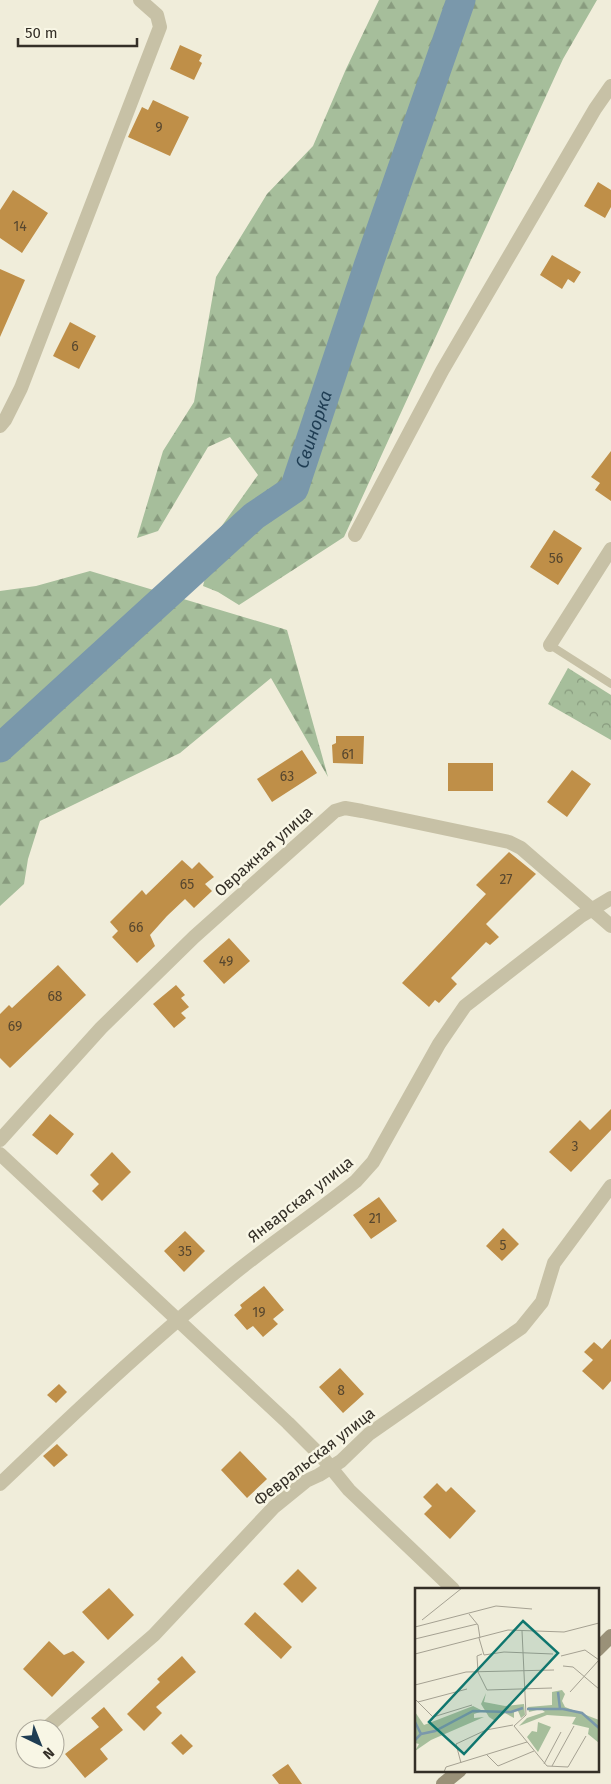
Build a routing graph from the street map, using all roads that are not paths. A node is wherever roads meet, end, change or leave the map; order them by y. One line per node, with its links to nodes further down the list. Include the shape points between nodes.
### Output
1 (140, 0): 3 (street, via 157,15 160,27 21,388)
2 (611, 86): 4 (street, via 442,371)
3 (0, 426)
4 (355, 535)
5 (611, 549): 6 (street)
6 (550, 645): 7 (lane)
7 (611, 684)
8 (611, 898): 9 (street, Январская улица)
9 (594, 909): 10 (street, Овражная улица); 11 (street, Овражная улица, via 521,848 509,842 362,810 345,808 335,811 180,950 101,1028); 14 (street, Январская улица, via 465,1006 439,1044 373,1162 361,1176)
10 (611, 926)
11 (0, 1140)
12 (0, 1154): 14 (street)
13 (611, 1186): 15 (street, Февральская улица, via 554,1263 542,1302 522,1328 368,1434)
14 (178, 1320): 15 (street, via 288,1423); 16 (street, Январская улица)
15 (331, 1469): 17 (street); 20 (street, Февральская улица, via 306,1481 274,1507 154,1636)
16 (0, 1484)
17 (452, 1588)
18 (611, 1636): 19 (main road)
19 (598, 1649)
20 (57, 1719)
21 (458, 1772): 22 (main road)
22 (443, 1784)

